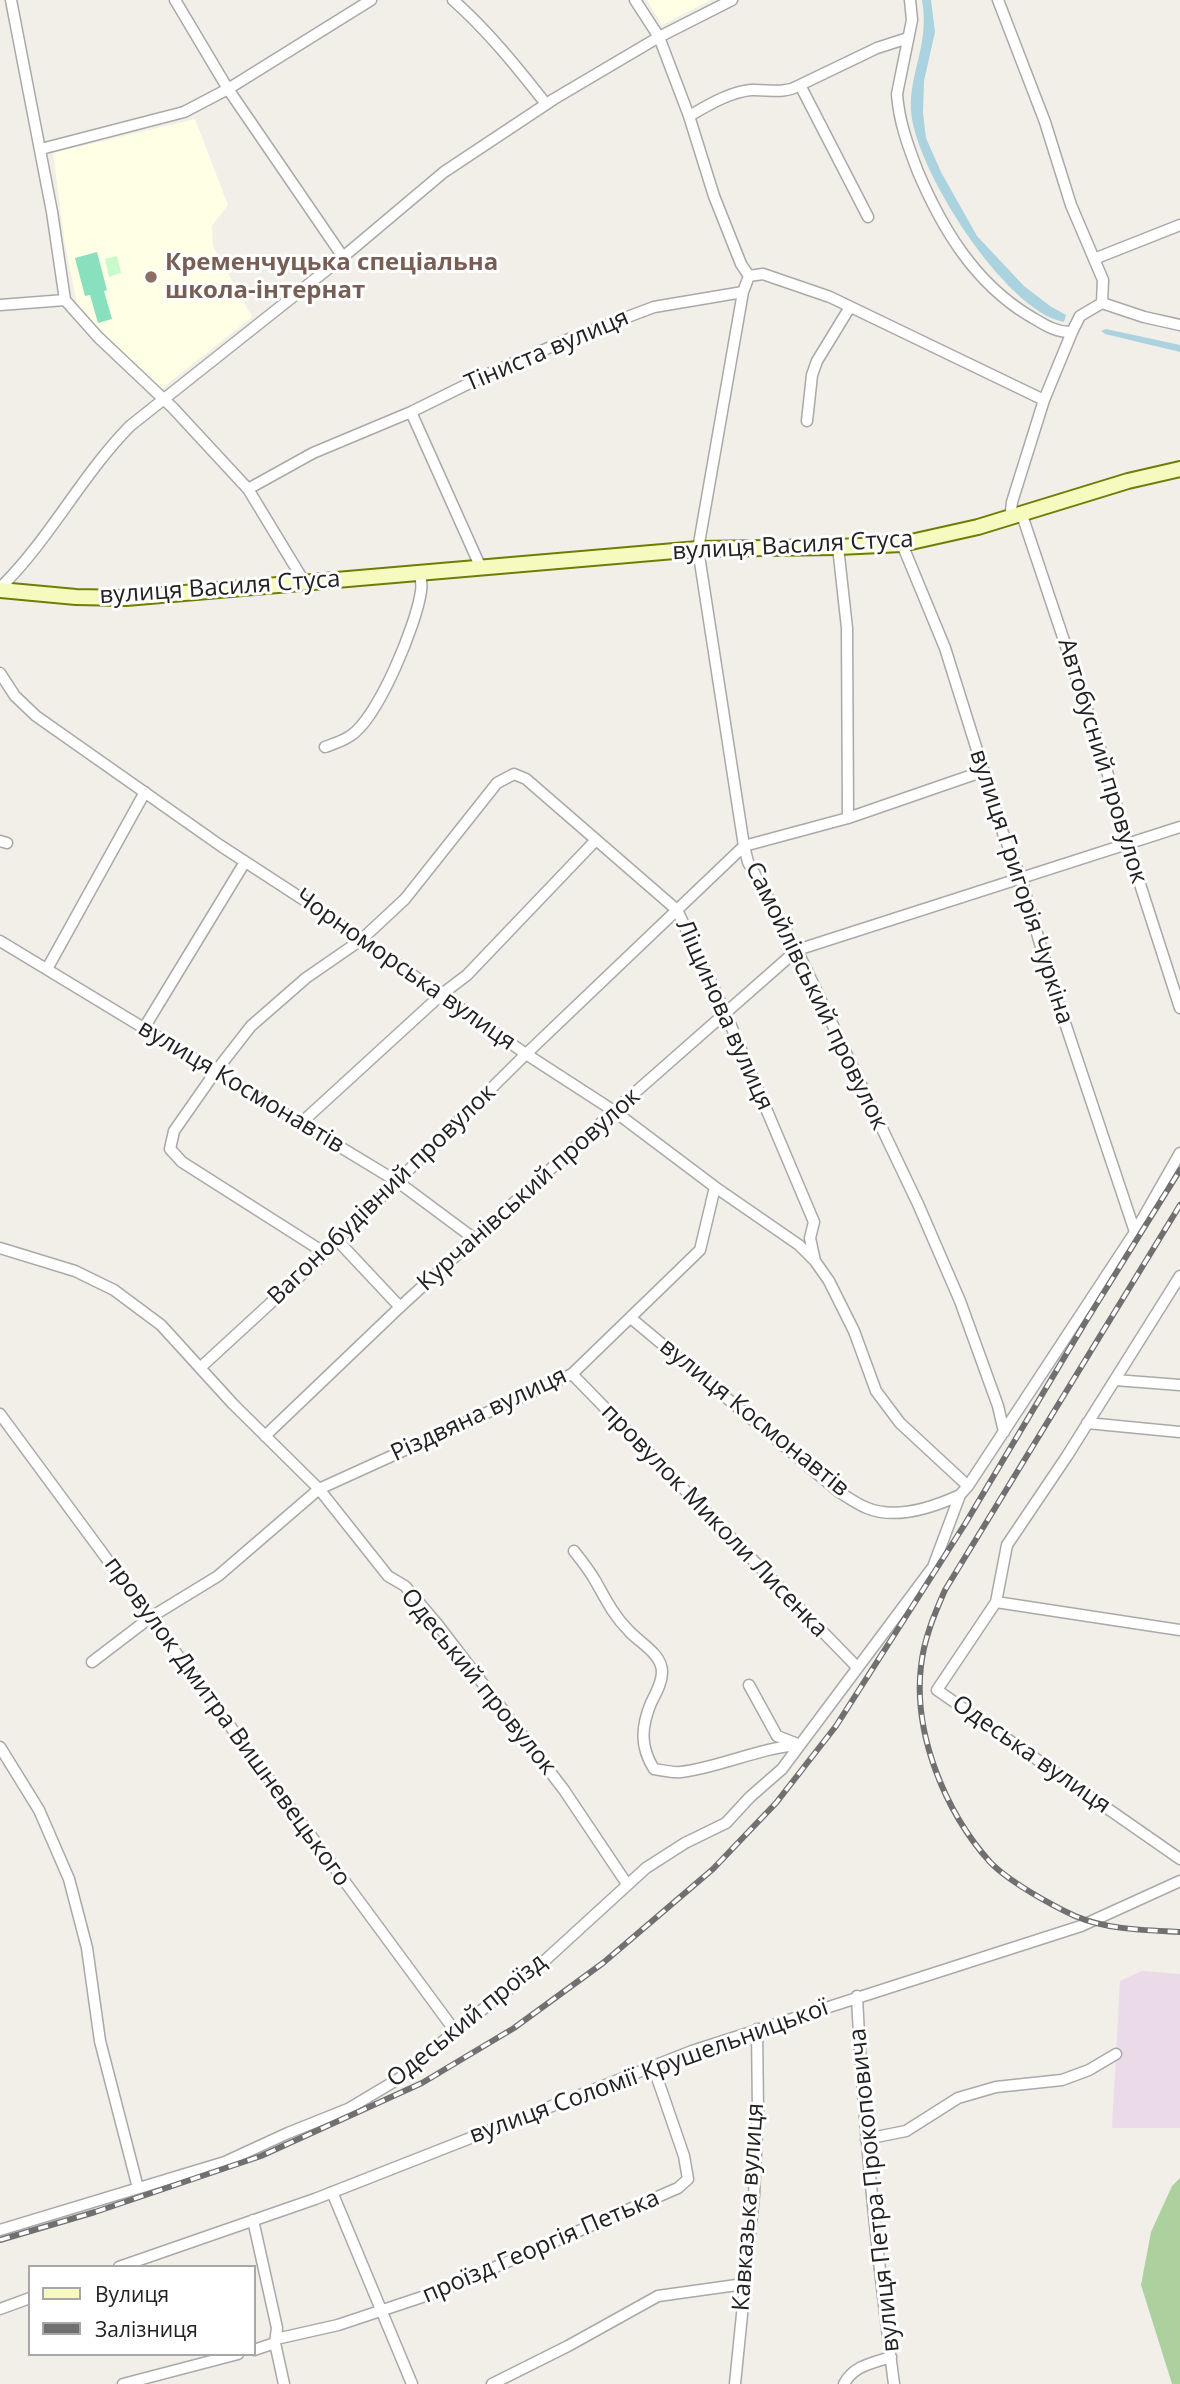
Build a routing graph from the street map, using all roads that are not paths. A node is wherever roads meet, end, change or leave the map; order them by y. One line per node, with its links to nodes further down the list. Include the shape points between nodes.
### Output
1 (11, 0): 15 (street)
2 (174, 0): 12 (street)
3 (372, 0): 12 (street)
4 (453, 0): 13 (street, via 479,23)
5 (635, 0): 9 (street)
6 (732, 0): 9 (street)
7 (911, 0): 10 (street)
8 (998, 0): 19 (street)
9 (659, 37): 13 (street); 14 (street)
10 (908, 38): 11 (street); 27 (street, via 897,94 899,116 908,148 945,228 971,265 1005,298 1043,324)
11 (800, 85): 14 (street, via 779,92 732,94); 16 (street)
12 (228, 89): 15 (street, via 184,112); 18 (street)
13 (546, 104): 18 (street, via 444,172)
14 (689, 116): 20 (street, via 714,196)
15 (41, 149): 22 (street)
16 (869, 217)
17 (1180, 225): 19 (street)
18 (344, 257): 28 (street)
19 (1094, 259): 23 (street, via 1103,280)
20 (750, 276): 21 (street); 25 (street, via 764,274)
21 (743, 292): 30 (street, Тіниста вулиця, via 654,307 486,375); 37 (street, Самойлівський провулок)
22 (65, 300): 24 (street); 28 (street)
23 (1102, 303): 26 (street); 27 (street, via 1080,316)
24 (0, 304)
25 (850, 307): 29 (street); 31 (street, via 812,374)
26 (1180, 325)
27 (1072, 332): 29 (street)
28 (163, 398): 33 (street); 41 (street, via 108,448 48,533)
29 (1044, 400): 34 (street, via 1012,502)
30 (411, 412): 33 (street, Тіниста вулиця, via 313,453); 38 (street)
31 (807, 421)
32 (1180, 469): 34 (main road, вулиця Василя Стуса)
33 (248, 489): 40 (street)
34 (1016, 517): 35 (main road, вулиця Василя Стуса); 49 (street, Автобусний провулок, via 1103,757)
35 (902, 544): 36 (main road, вулиця Василя Стуса); 44 (street, вулиця Григорія Чуркіна, via 945,648)
36 (838, 547): 37 (main road, вулиця Василя Стуса); 46 (street, via 847,628)
37 (698, 549): 38 (main road, вулиця Василя Стуса); 50 (street, Самойлівський провулок)
38 (481, 568): 39 (main road, вулиця Василя Стуса)
39 (420, 574): 40 (main road, вулиця Василя Стуса); 43 (street, via 421,590 402,653 382,695 352,736)
40 (305, 583): 41 (main road, вулиця Василя Стуса, via 126,598)
41 (0, 589)
42 (0, 673): 45 (street, Чорноморська вулиця, via 36,716)
43 (325, 747)
44 (984, 771): 46 (street, Вагонобудівний провулок); 52 (street, вулиця Григорія Чуркіна)
45 (145, 792): 51 (street, Чорноморська вулиця); 57 (street)
46 (848, 818): 50 (street, Вагонобудівний провулок)
47 (1180, 827): 49 (street)
48 (596, 840): 53 (street, Ліщинова вулиця); 54 (street, Ліщинова вулиця, via 526,779 514,774 497,783 405,899); 58 (street, via 467,975)
49 (1127, 844): 52 (street); 59 (street, Автобусний провулок)
50 (744, 846): 53 (street, Вагонобудівний провулок); 56 (street, Самойлівський провулок, via 748,862)
51 (245, 862): 54 (street, Чорноморська вулиця); 61 (street)
52 (1020, 879): 56 (street); 69 (street, вулиця Григорія Чуркіна)
53 (677, 910): 60 (street, Ліщинова вулиця); 62 (street, Вагонобудівний провулок)
54 (361, 940): 58 (street, Чорноморська вулиця); 63 (street, Ліщинова вулиця, via 306,978 259,1019)
55 (0, 941): 57 (street, вулиця Космонавтів)
56 (797, 950): 60 (street, Курчанівський провулок); 84 (street, Самойлівський провулок, via 955,1289)
57 (47, 969): 61 (street, вулиця Космонавтів)
58 (442, 994): 62 (street, Чорноморська вулиця); 65 (street)
59 (1180, 1008)
60 (726, 1014): 64 (street, Курчанівський провулок); 74 (street, Ліщинова вулиця, via 814,1222 810,1238)
61 (144, 1028): 63 (street, вулиця Космонавтів)
62 (526, 1054): 64 (street, Чорноморська вулиця); 67 (street, Вагонобудівний провулок)
63 (216, 1071): 65 (street, вулиця Космонавтів); 73 (street, Ліщинова вулиця, via 174,1131 170,1149 182,1162)
64 (614, 1111): 68 (street, Чорноморська вулиця); 70 (street, Курчанівський провулок)
65 (301, 1123): 67 (street, вулиця Космонавтів)
66 (1180, 1153): 69 (street)
67 (398, 1182): 70 (street, вулиця Космонавтів); 71 (street, Вагонобудівний провулок)
68 (715, 1187): 74 (street, Чорноморська вулиця); 77 (street, Різдвяна вулиця, via 700,1250)
69 (1135, 1233): 84 (street)
70 (476, 1240): 76 (street, Курчанівський провулок)
71 (338, 1241): 73 (street, Вагонобудівний провулок); 76 (street)
72 (0, 1248): 78 (street, via 75,1271 114,1290 161,1325)
73 (325, 1254): 78 (street, Вагонобудівний провулок)
74 (815, 1261): 87 (street, Ліщинова вулиця, via 841,1304 887,1409)
75 (1180, 1276): 80 (street, Одеська вулиця)
76 (400, 1307): 86 (street, Курчанівський провулок)
77 (632, 1318): 79 (street, Різдвяна вулиця); 89 (street, вулиця Космонавтів, via 838,1491 869,1509 919,1509)
78 (201, 1367): 86 (street)
79 (572, 1374): 88 (street, Різдвяна вулиця); 95 (street, провулок Миколи Лисенка)
80 (1115, 1380): 81 (street); 83 (street, Одеська вулиця)
81 (1180, 1385)
82 (0, 1414): 92 (street, провулок Дмитра Вишневецького)
83 (1087, 1423): 85 (street); 91 (street, Одеська вулиця, via 1007,1545)
84 (1004, 1432): 87 (street)
85 (1180, 1432)
86 (265, 1436): 88 (street)
87 (968, 1486): 89 (street)
88 (319, 1489): 92 (street, Різдвяна вулиця, via 218,1576); 101 (street, Одеський провулок, via 388,1576 405,1586 470,1665 564,1790)
89 (960, 1495): 95 (street, Одеський проїзд, via 933,1567)
90 (574, 1551): 97 (street, via 608,1606 659,1658 663,1672 643,1734 643,1753 653,1769 679,1773 753,1752)
91 (996, 1602): 93 (street); 99 (street, Одеська вулиця, via 937,1690)
92 (151, 1617): 94 (street, Різдвяна вулиця); 104 (street, провулок Дмитра Вишневецького)
93 (1180, 1630)
94 (92, 1662)
95 (857, 1667): 97 (street, Одеський проїзд)
96 (749, 1685): 97 (street, via 777,1736)
97 (799, 1745): 101 (street, Одеський проїзд, via 782,1769 726,1823 685,1843)
98 (0, 1746): 108 (street, via 39,1810 69,1879 87,1948 100,2041)
99 (1180, 1859)
100 (1180, 1881): 102 (street, вулиця Соломії Крушельницької, via 1081,1926)
101 (627, 1884): 104 (street, Одеський проїзд, via 541,1964)
102 (857, 1996): 103 (street, вулиця Соломії Крушельницької); 107 (street, вулиця Петра Прокоповича)
103 (757, 2029): 106 (street, вулиця Соломії Крушельницької); 113 (street, Кавказька вулиця, via 754,2194)
104 (455, 2031): 108 (street, Одеський проїзд, via 400,2078 348,2109 225,2162)
105 (1116, 2054): 107 (street, via 1062,2080 996,2087 958,2098 906,2131)
106 (653, 2066): 109 (street, вулиця Соломії Крушельницької); 116 (street, проїзд Георгія Петька, via 688,2179 678,2188)
107 (866, 2138): 120 (street, вулиця Петра Прокоповича)
108 (138, 2188): 111 (street, Одеський проїзд)
109 (332, 2192): 110 (street, вулиця Соломії Крушельницької); 116 (street)
110 (253, 2220): 112 (street, вулиця Соломії Крушельницької); 117 (street)
111 (0, 2230)
112 (125, 2265)
113 (744, 2284): 124 (street, via 658,2296); 125 (street, Кавказька вулиця)
114 (28, 2299): 115 (street)
115 (0, 2309)
116 (382, 2313): 117 (street, проїзд Георгія Петька); 123 (street)
117 (276, 2341): 118 (street, проїзд Георгія Петька); 122 (street)
118 (256, 2349)
119 (230, 2356): 121 (street)
120 (891, 2357): 126 (street, via 852,2372); 127 (street, вулиця Петра Прокоповича)
121 (123, 2384)
122 (284, 2384)
123 (412, 2384)
124 (492, 2384)
125 (734, 2384)
126 (844, 2384)
127 (894, 2384)

